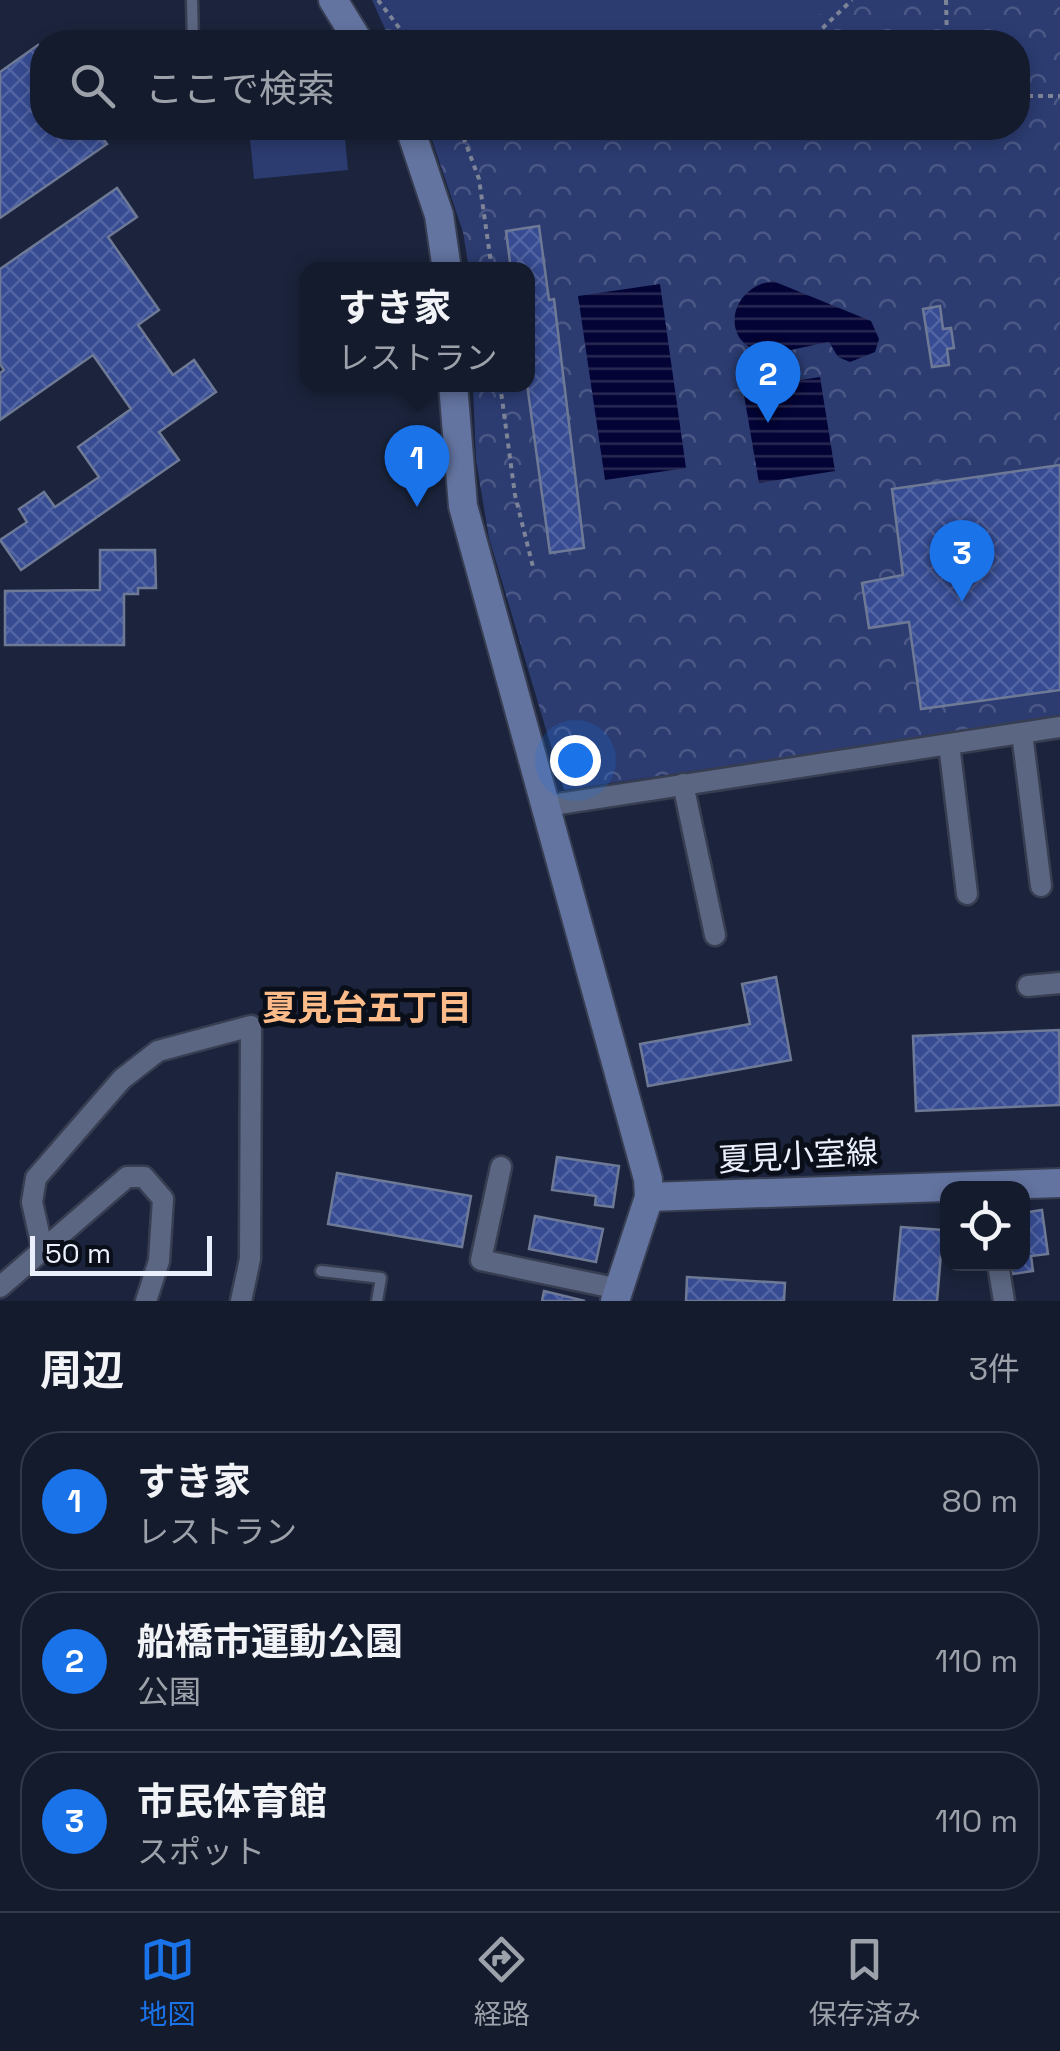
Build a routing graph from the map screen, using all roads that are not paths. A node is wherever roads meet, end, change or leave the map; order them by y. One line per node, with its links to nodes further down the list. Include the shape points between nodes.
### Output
1 (192, 0): 3 (lane)
2 (333, 0): 4 (street)
3 (193, 30)
4 (352, 30)
5 (414, 140): 6 (street, via 440,215)
6 (445, 262)
7 (454, 392): 12 (street, via 463,506)
8 (1060, 728): 9 (street)
9 (1022, 733): 10 (street); 13 (street)
10 (949, 744): 11 (street); 14 (street)
11 (683, 784): 12 (street); 15 (street)
12 (546, 806): 22 (street)
13 (1040, 886)
14 (967, 894)
15 (716, 934)
16 (1060, 983): 17 (street)
17 (1028, 986)
18 (500, 1167): 27 (street, via 480,1260)
19 (1060, 1183): 20 (street, 夏見小室線)
20 (1030, 1185)
21 (940, 1188): 22 (street, 夏見小室線)
22 (649, 1197): 27 (street)
23 (42, 1247): 26 (street); 28 (street, via 127,1177 144,1177 163,1199 159,1262); 29 (street, via 32,1202 36,1178 122,1079 158,1050 251,1026 250,1259)
24 (321, 1270): 30 (lane, via 381,1278)
25 (999, 1271): 31 (street)
26 (0, 1286)
27 (617, 1295)
28 (146, 1301)
29 (241, 1301)
30 (377, 1301)
31 (1004, 1301)

